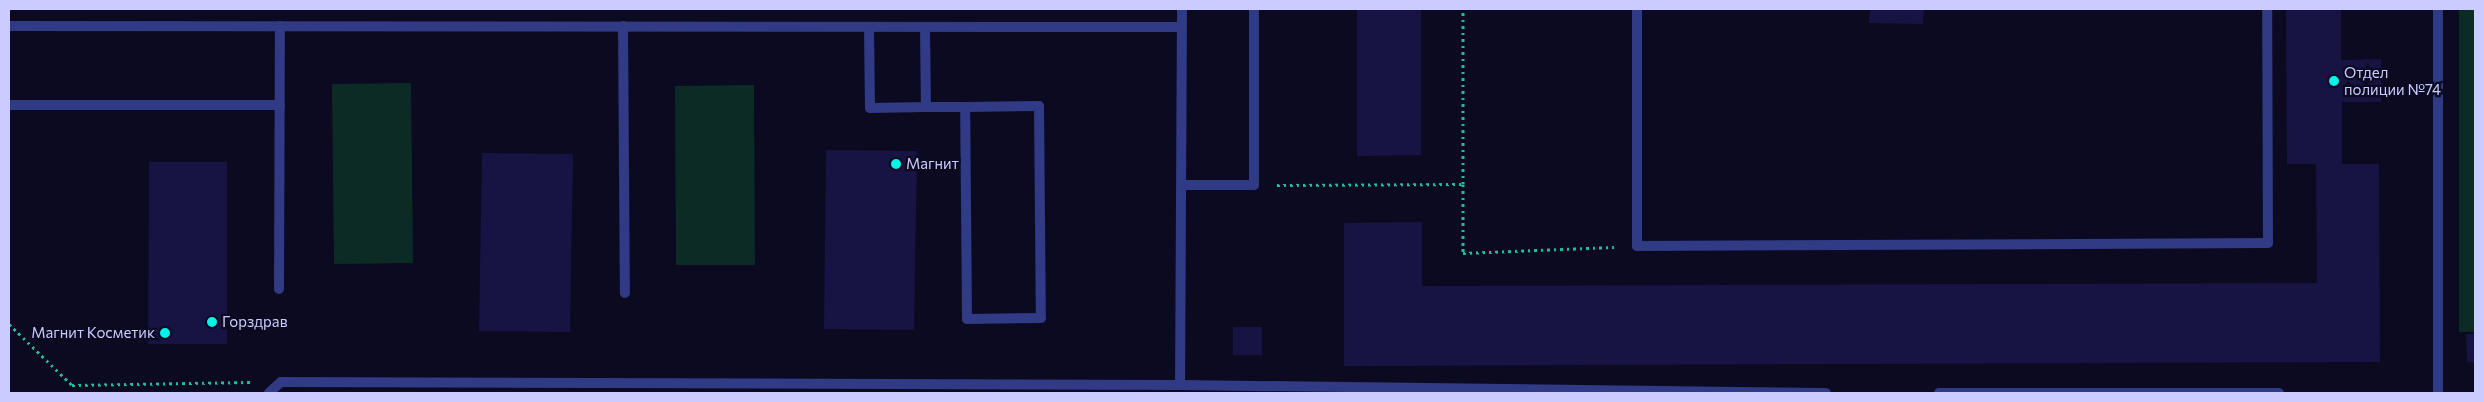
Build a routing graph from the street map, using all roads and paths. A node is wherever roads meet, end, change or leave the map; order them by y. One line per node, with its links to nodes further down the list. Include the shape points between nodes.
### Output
1 (1182, 9): 12 (lane)
2 (1254, 9): 19 (lane)
3 (1463, 9): 17 (path)
4 (1637, 9): 20 (lane)
5 (2267, 9): 20 (lane, via 2268,243)
6 (2438, 9): 31 (lane)
7 (9, 26): 8 (lane)
8 (280, 26): 9 (lane); 14 (lane)
9 (622, 26): 10 (lane); 22 (lane)
10 (869, 27): 11 (lane); 15 (lane, via 870,108)
11 (925, 27): 12 (lane); 15 (lane)
12 (1182, 27): 18 (lane)
13 (9, 105): 14 (lane)
14 (280, 106): 21 (lane)
15 (926, 107): 16 (lane)
16 (965, 107): 16 (lane, via 1039,106 1041,318 967,319)
17 (1463, 184): 19 (path); 20 (path, via 1463,253)
18 (1182, 185): 19 (lane); 25 (lane)
19 (1254, 185)
20 (1637, 246)
21 (279, 289)
22 (625, 293)
23 (9, 324): 24 (path, via 72,385)
24 (281, 382): 25 (lane); 26 (lane)
25 (1180, 385): 27 (lane)
26 (269, 393)
27 (1826, 393)
28 (1939, 393): 29 (lane)
29 (2242, 393): 30 (lane)
30 (2279, 393)
31 (2438, 393)

